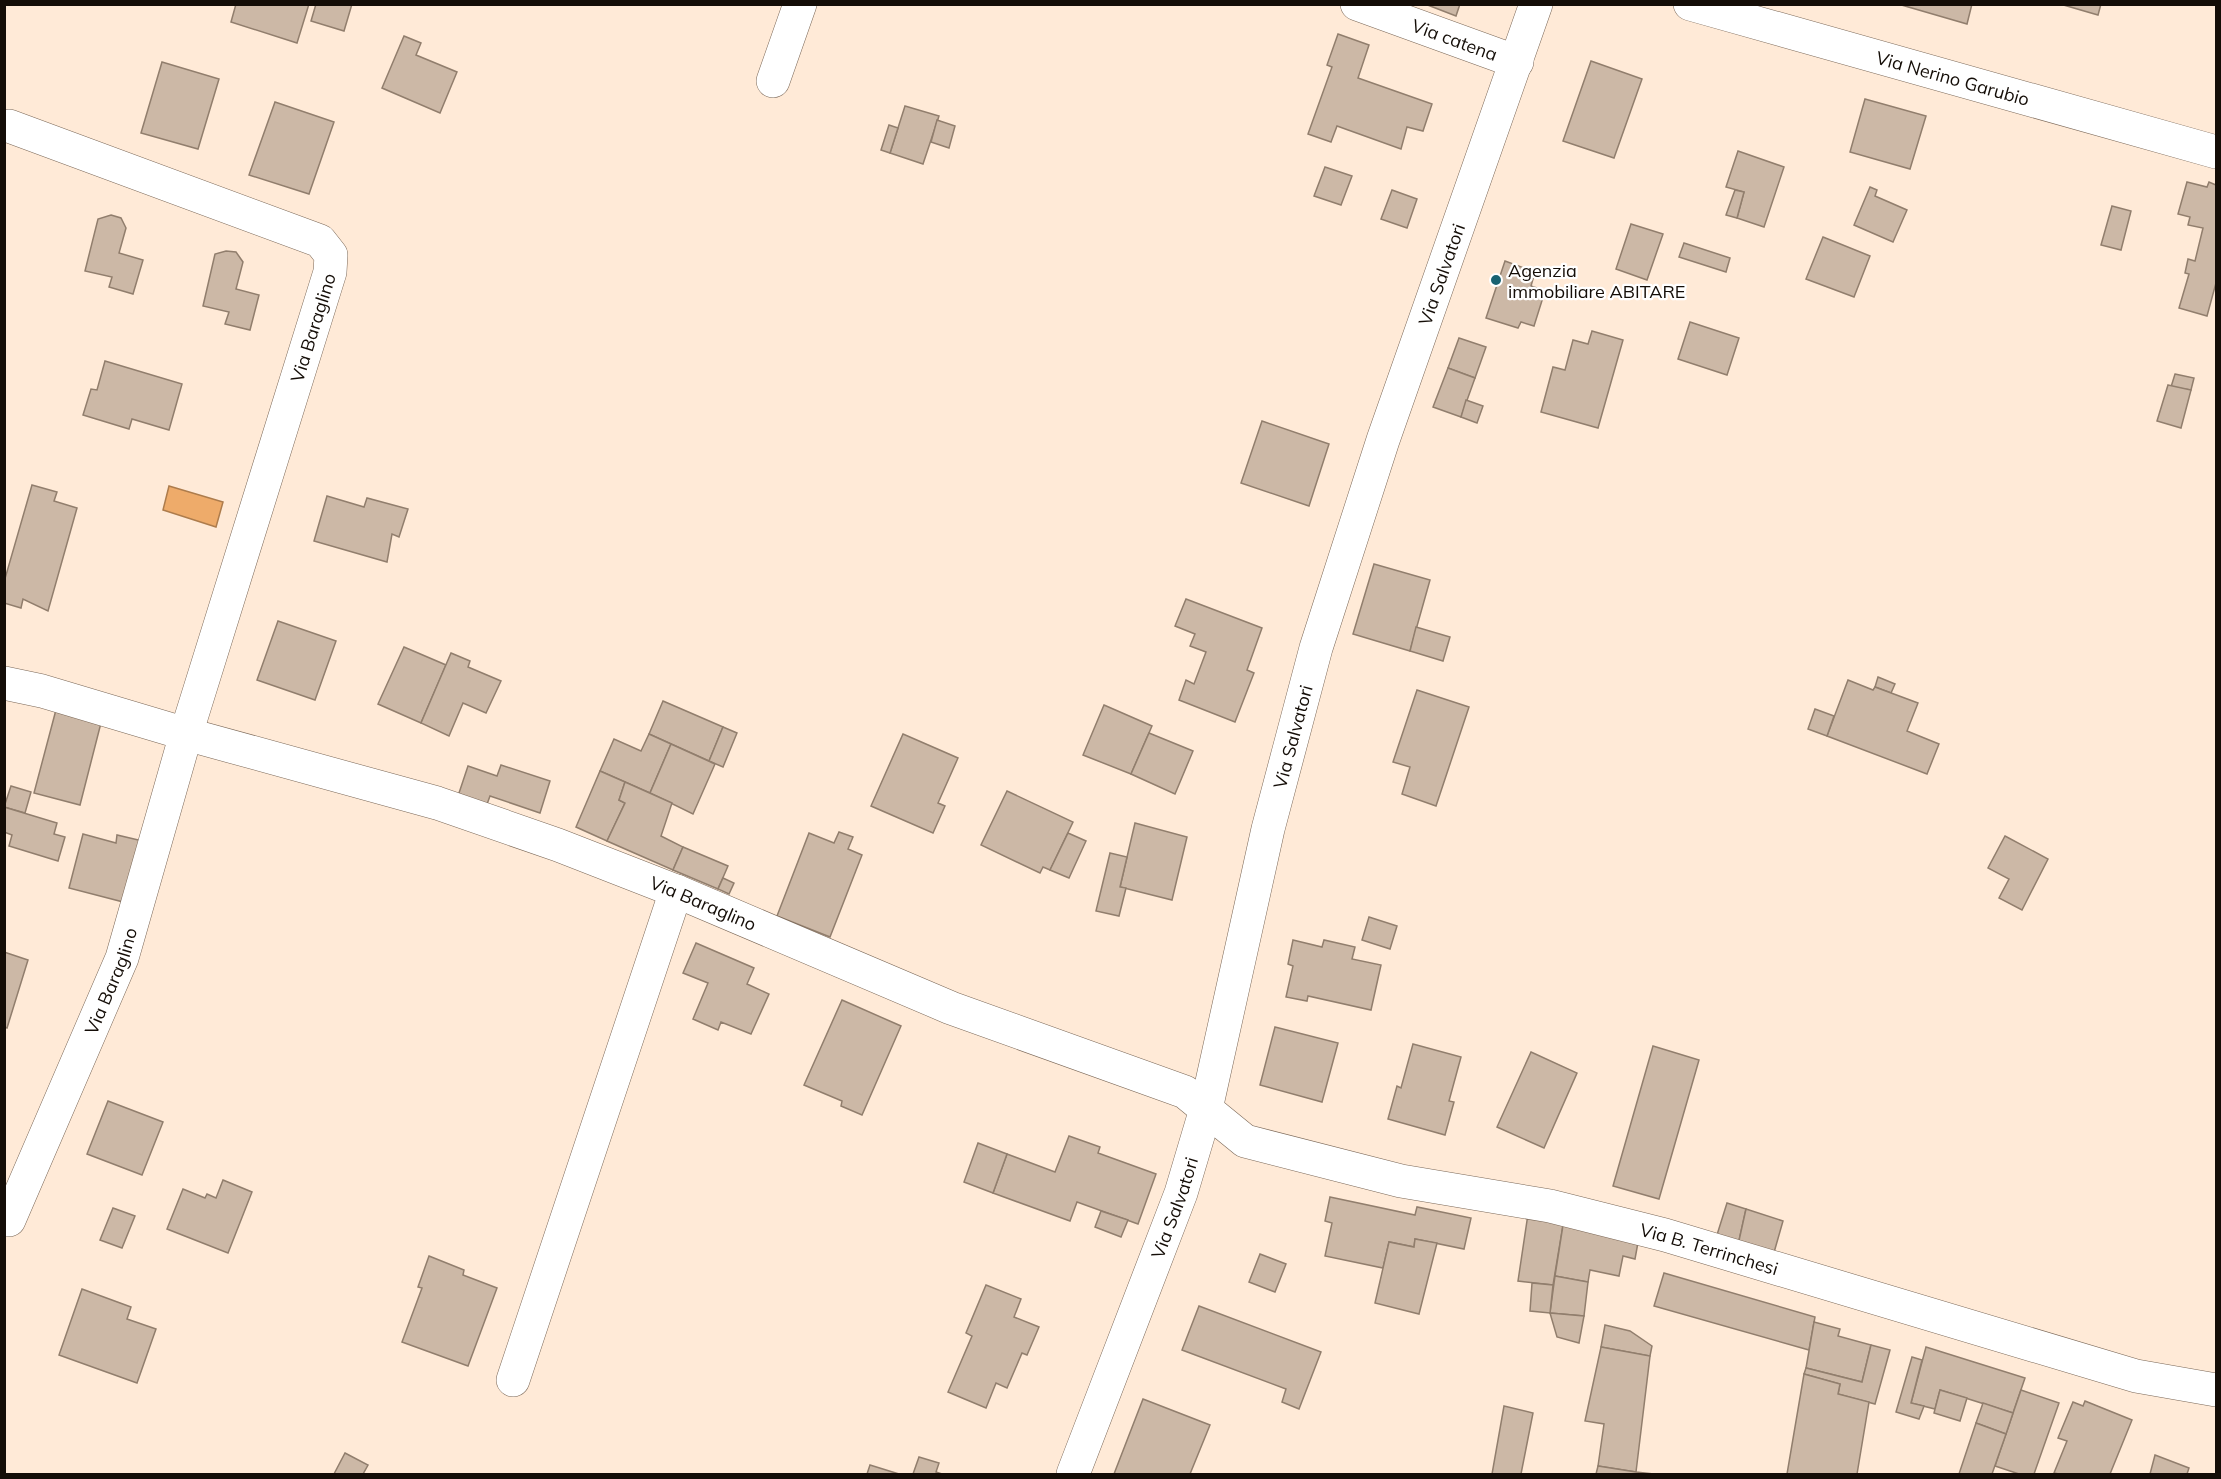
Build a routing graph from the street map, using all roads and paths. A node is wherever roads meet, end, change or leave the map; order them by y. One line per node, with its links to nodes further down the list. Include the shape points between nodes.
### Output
1 (800, 4): 6 (street)
2 (1357, 4): 5 (street, Via catena)
3 (1536, 4): 5 (street, Via Salvatori)
4 (1690, 4): 8 (street, Via Nerino Garubio)
5 (1517, 62): 12 (street, Via Salvatori, via 1383,440 1316,648 1268,829)
6 (773, 81)
7 (9, 126): 10 (street, Via Baraglino, via 320,241 331,255 330,272)
8 (2217, 152)
9 (4, 683): 10 (street, Via Baraglino)
10 (186, 734): 11 (street, Via Baraglino, via 437,803); 13 (street, Via Baraglino, via 122,958)
11 (676, 891): 12 (street, Via Baraglino, via 951,1008 1185,1092); 14 (street)
12 (1206, 1109): 15 (street, Via B. Terrinchesi, via 1245,1141 1401,1180 1550,1206 1653,1232 2136,1376); 16 (street, Via Salvatori, via 1181,1193)
13 (9, 1220)
14 (513, 1380)
15 (2217, 1390)
16 (1073, 1474)

